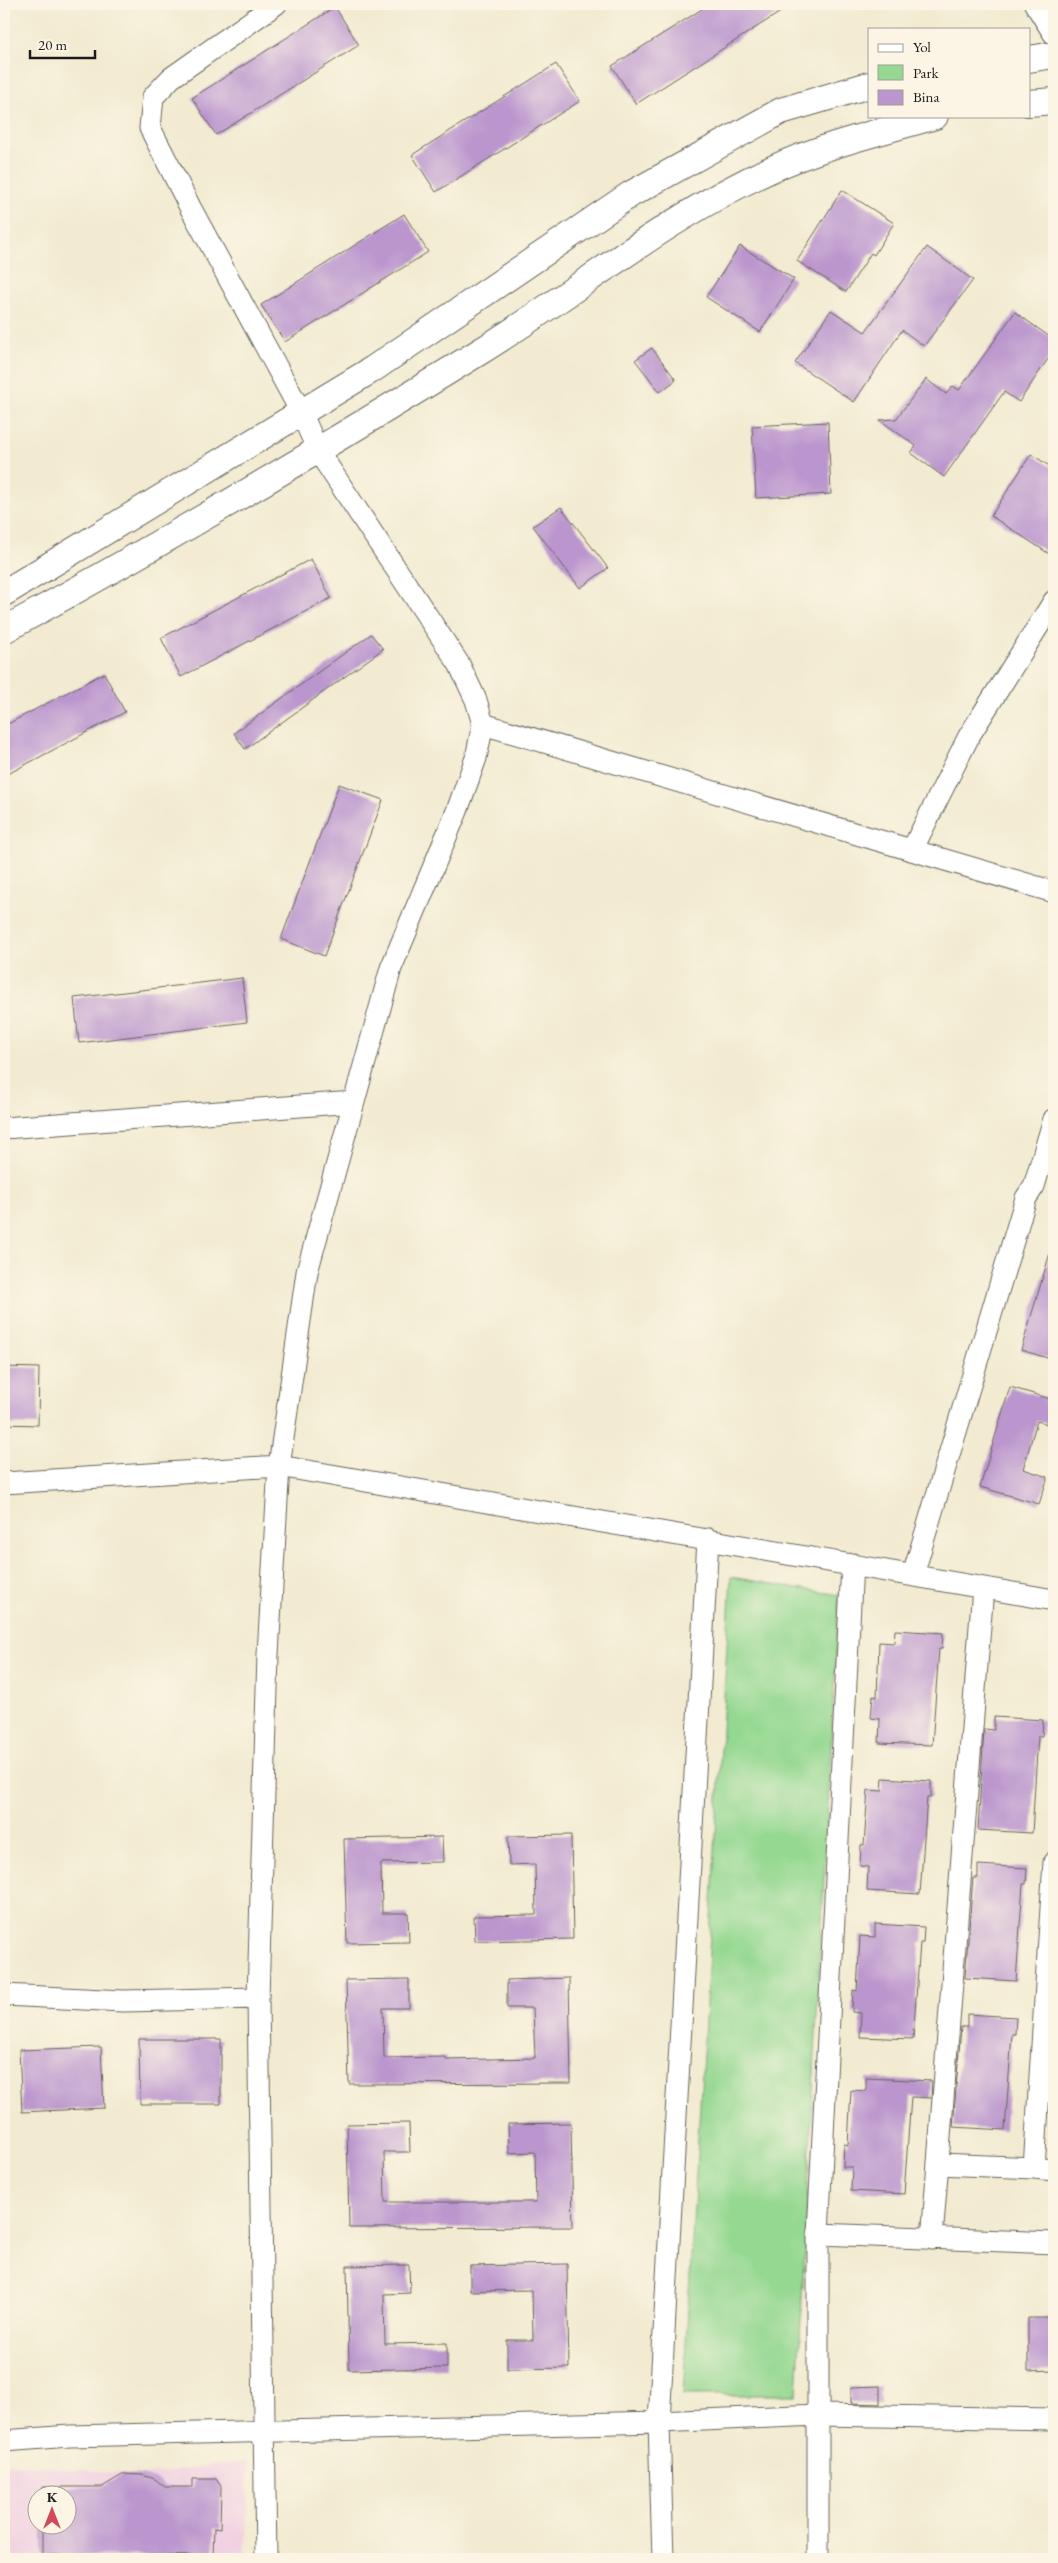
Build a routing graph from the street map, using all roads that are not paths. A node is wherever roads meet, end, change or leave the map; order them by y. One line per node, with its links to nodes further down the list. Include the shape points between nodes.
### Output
1 (276, 4): 10 (street, via 171,78 153,97 150,128)
2 (1035, 4): 3 (street)
3 (1054, 34)
4 (1054, 54): 5 (street)
5 (1030, 59)
6 (868, 85): 10 (street, via 781,111 631,194 373,368)
7 (1054, 101): 8 (street)
8 (1030, 103)
9 (928, 118): 11 (street, via 824,147 703,204 500,339)
10 (301, 412): 11 (street); 12 (street)
11 (318, 451): 14 (street); 15 (street, via 458,664)
12 (4, 593)
13 (1054, 601): 16 (street, via 970,736)
14 (4, 630)
15 (484, 724): 16 (street); 18 (street, via 457,811 392,968)
16 (912, 850): 17 (street)
17 (1054, 892)
18 (354, 1102): 20 (street); 21 (street, via 307,1272)
19 (1054, 1119): 25 (street, via 1034,1186 1026,1198)
20 (4, 1128)
21 (279, 1466): 22 (street); 23 (street); 30 (street, via 268,1654)
22 (4, 1483)
23 (708, 1539): 24 (street); 38 (street)
24 (852, 1564): 25 (street); 33 (street)
25 (913, 1575): 26 (street)
26 (982, 1588): 27 (street); 31 (street)
27 (1054, 1600)
28 (1054, 1862): 32 (street)
29 (4, 1995): 30 (street, via 123,2001)
30 (258, 1998): 39 (street)
31 (938, 2164): 32 (street); 34 (street)
32 (1044, 2169)
33 (818, 2234): 34 (street); 36 (street)
34 (932, 2239): 35 (street)
35 (1054, 2243)
36 (818, 2415): 37 (street); 38 (street); 43 (street)
37 (1054, 2419)
38 (659, 2422): 39 (street); 42 (street)
39 (263, 2432): 40 (street, via 70,2436); 41 (street)
40 (4, 2441)
41 (266, 2559)
42 (663, 2559)
43 (818, 2559)

